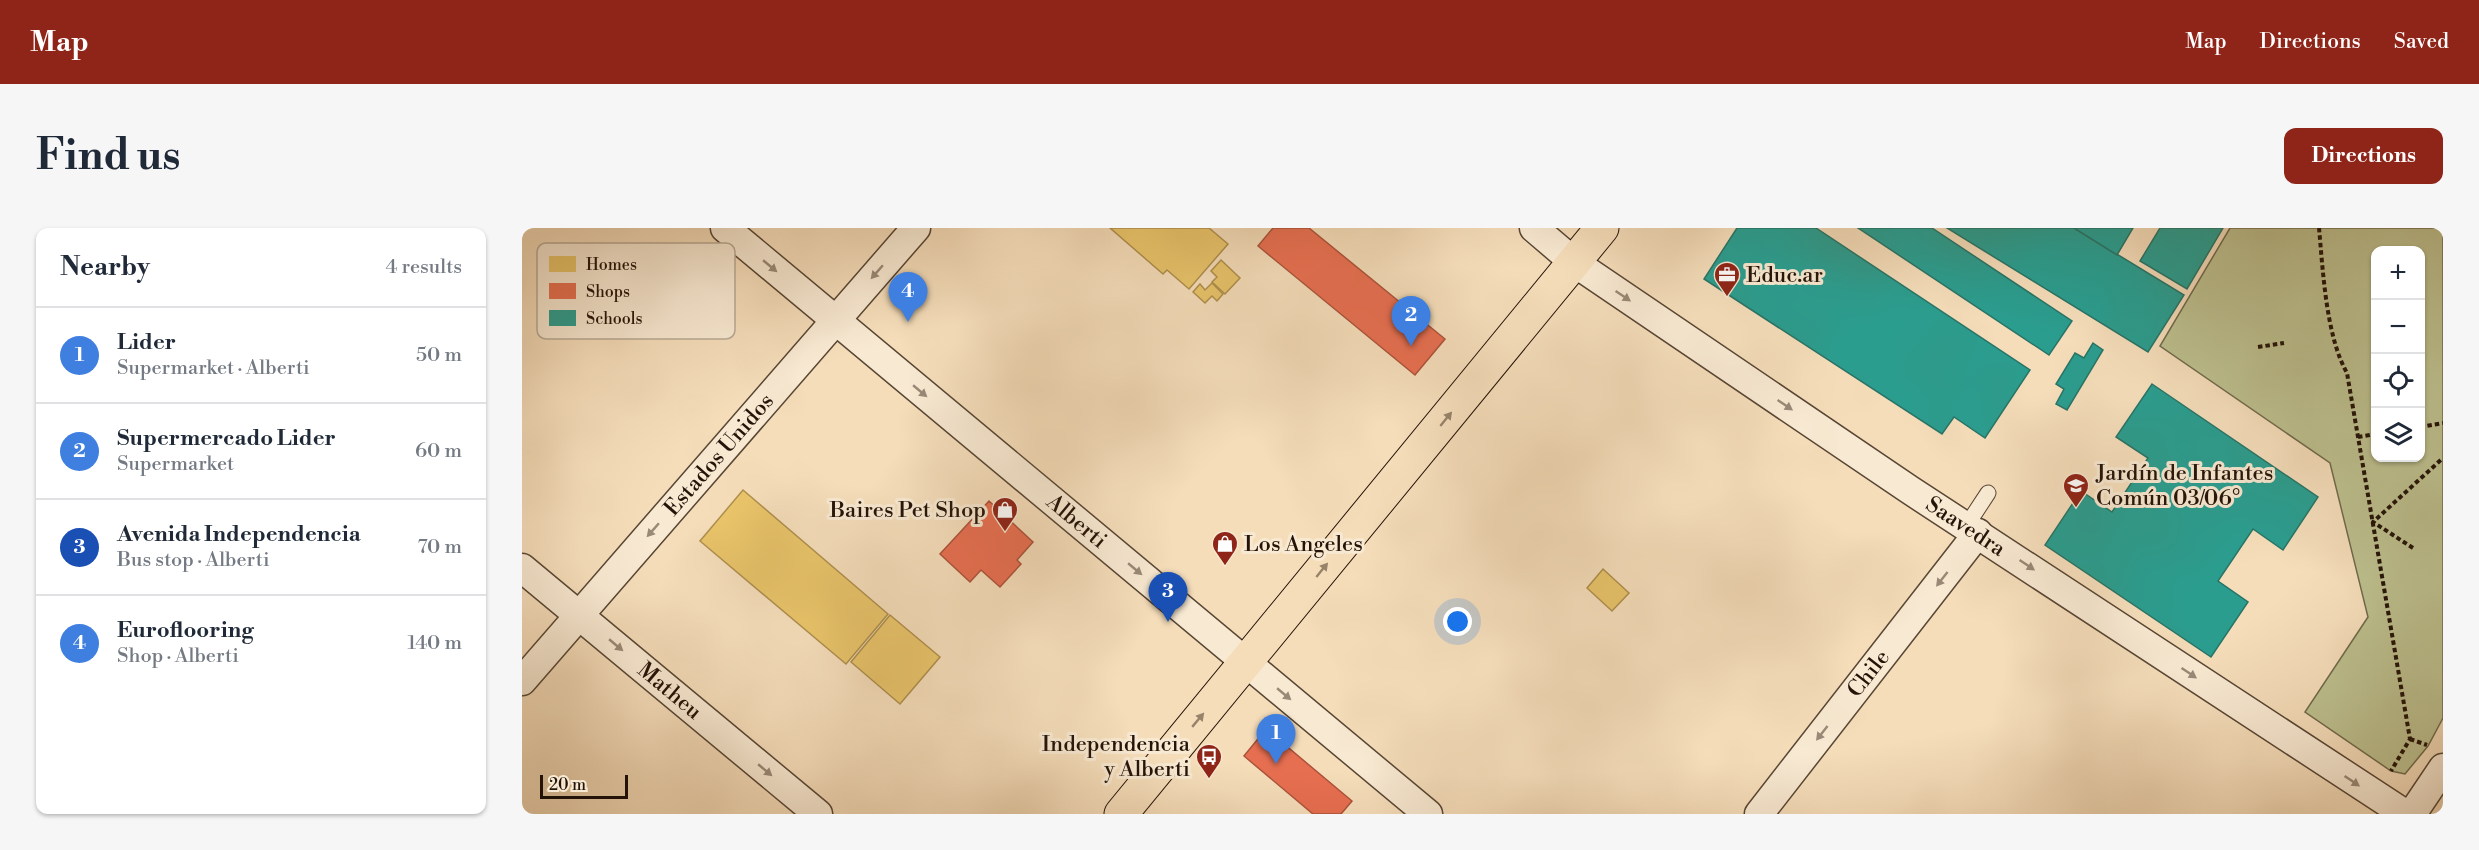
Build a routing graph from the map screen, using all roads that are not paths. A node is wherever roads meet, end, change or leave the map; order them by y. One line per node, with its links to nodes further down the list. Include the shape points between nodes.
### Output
1 (725, 228): 6 (street, Alberti, one-way to 6)
2 (916, 228): 6 (street, Estados Unidos, one-way to 6)
3 (1534, 228): 5 (street, Saavedra)
4 (1602, 228): 5 (main road)
5 (1575, 263): 8 (street, Saavedra, one-way to 8); 11 (main road, one-way to 5)
6 (835, 321): 10 (street, Estados Unidos, one-way to 10); 11 (street, Alberti, one-way to 11)
7 (1988, 493): 8 (lane)
8 (1972, 529): 17 (street, Chile, one-way to 17); 18 (street, Saavedra, one-way to 18)
9 (522, 568): 10 (street, Matheu)
10 (579, 615): 12 (street, Estados Unidos); 14 (street, Matheu, one-way to 14)
11 (1246, 662): 15 (main road, one-way to 11); 16 (street, Alberti, one-way to 16)
12 (522, 681)
13 (2443, 768): 19 (street)
14 (818, 814)
15 (1120, 814)
16 (1428, 814)
17 (1759, 814)
18 (2405, 814)
19 (2412, 814)

